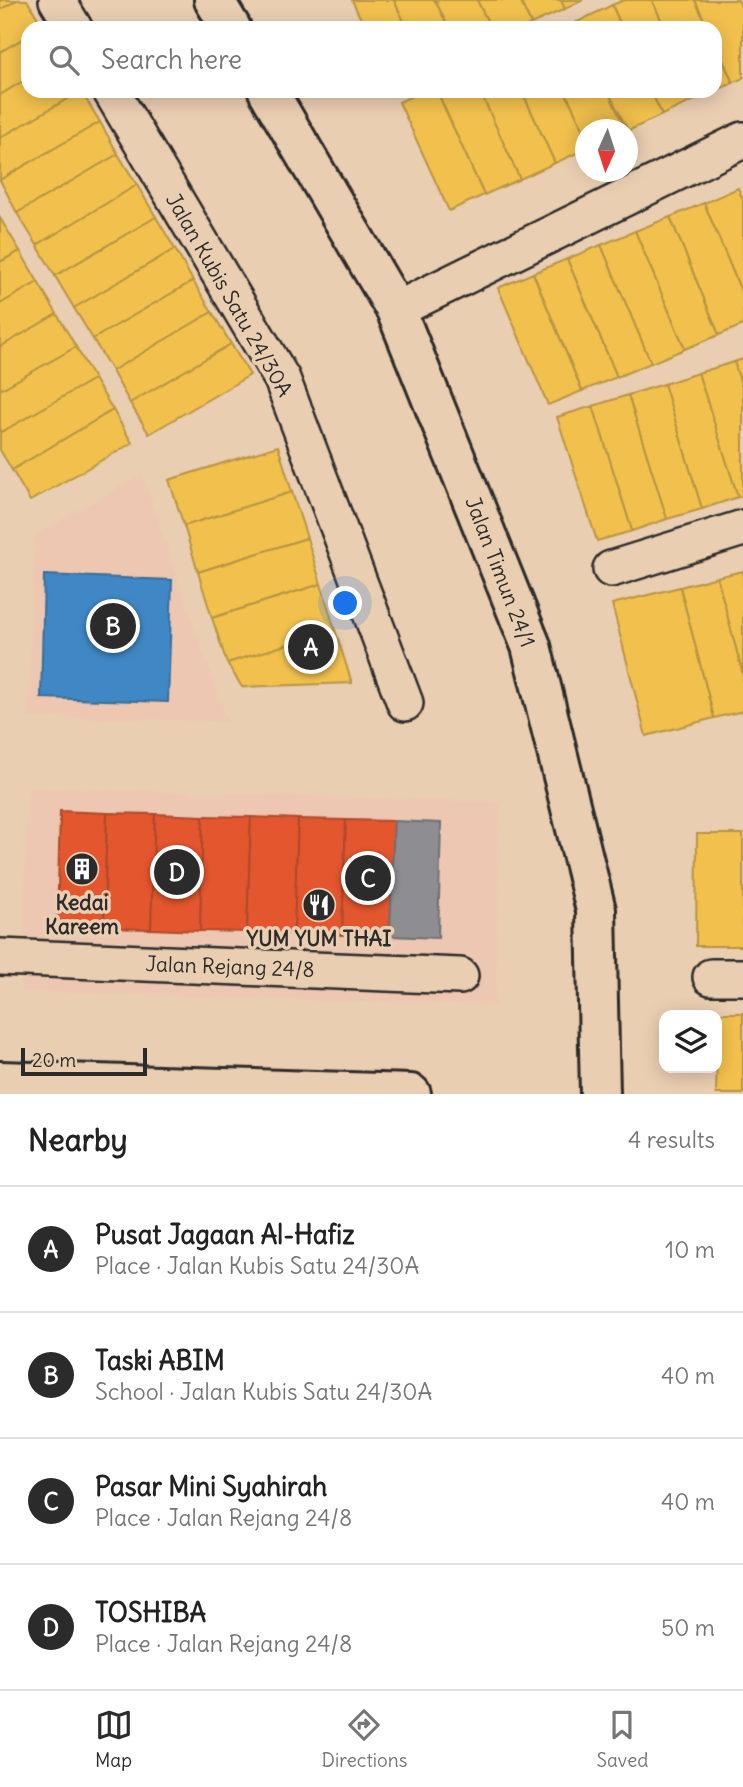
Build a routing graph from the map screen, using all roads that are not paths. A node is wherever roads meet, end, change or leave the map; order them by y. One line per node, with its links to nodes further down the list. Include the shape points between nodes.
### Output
1 (57, 0): 3 (street)
2 (214, 0): 4 (street)
3 (70, 21)
4 (227, 21)
5 (115, 98): 11 (street, Jalan Kubis Satu 24/30A, via 282,379)
6 (272, 98): 8 (street, Jalan Timun 24/1)
7 (743, 141): 8 (street)
8 (396, 310): 16 (street, Jalan Timun 24/1, via 531,646 596,910)
9 (743, 528): 10 (street)
10 (611, 569)
11 (405, 703)
12 (0, 957): 13 (street, Jalan Rejang 24/8)
13 (460, 976)
14 (0, 1081): 15 (street)
15 (411, 1094)
16 (600, 1094)

